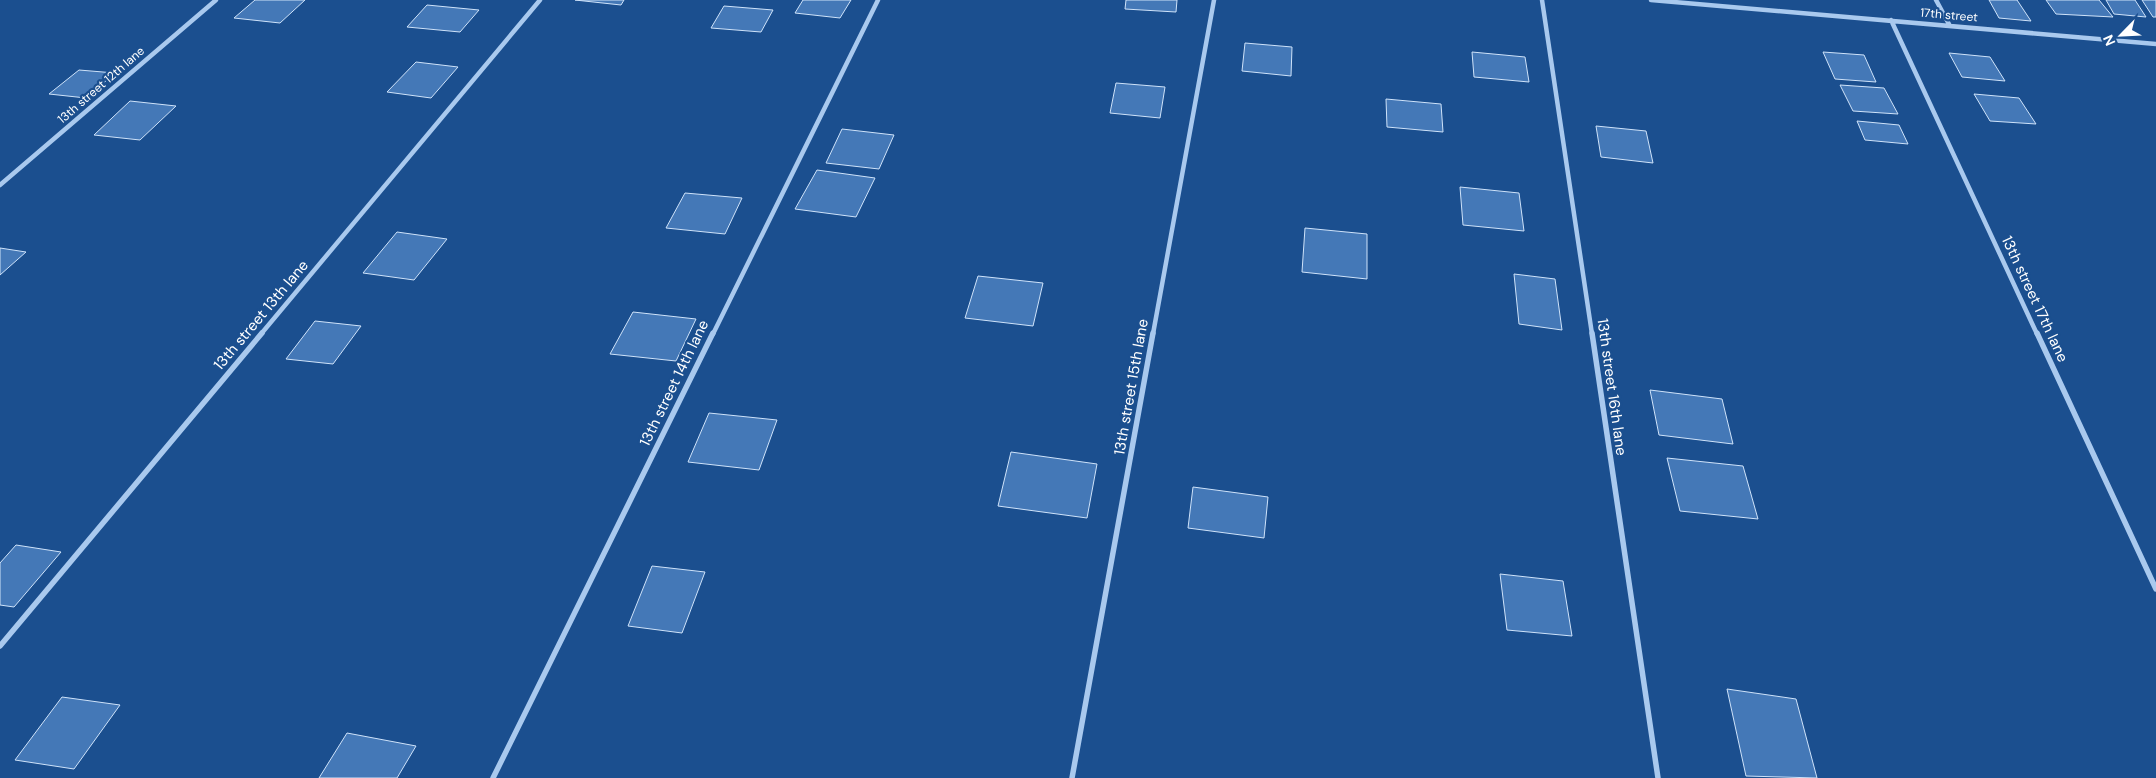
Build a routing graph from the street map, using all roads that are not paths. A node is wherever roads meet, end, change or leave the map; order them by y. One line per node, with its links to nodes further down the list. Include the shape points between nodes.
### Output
1 (216, 0): 11 (street, 13th street 12th lane)
2 (540, 0): 13 (street, 13th street 13th lane)
3 (878, 0): 14 (street, 13th street 14th lane)
4 (1214, 0): 15 (street, 13th street 15th lane)
5 (1542, 0): 16 (street, 13th street 16th lane)
6 (1651, 0): 8 (street, 17th street)
7 (1936, 0): 9 (street)
8 (1891, 20): 9 (street, 17th street); 12 (street, 13th street 17th lane)
9 (1950, 26): 10 (street, 17th street)
10 (2156, 44)
11 (0, 185)
12 (2156, 590)
13 (0, 646)
14 (493, 778)
15 (1072, 778)
16 (1658, 778)

